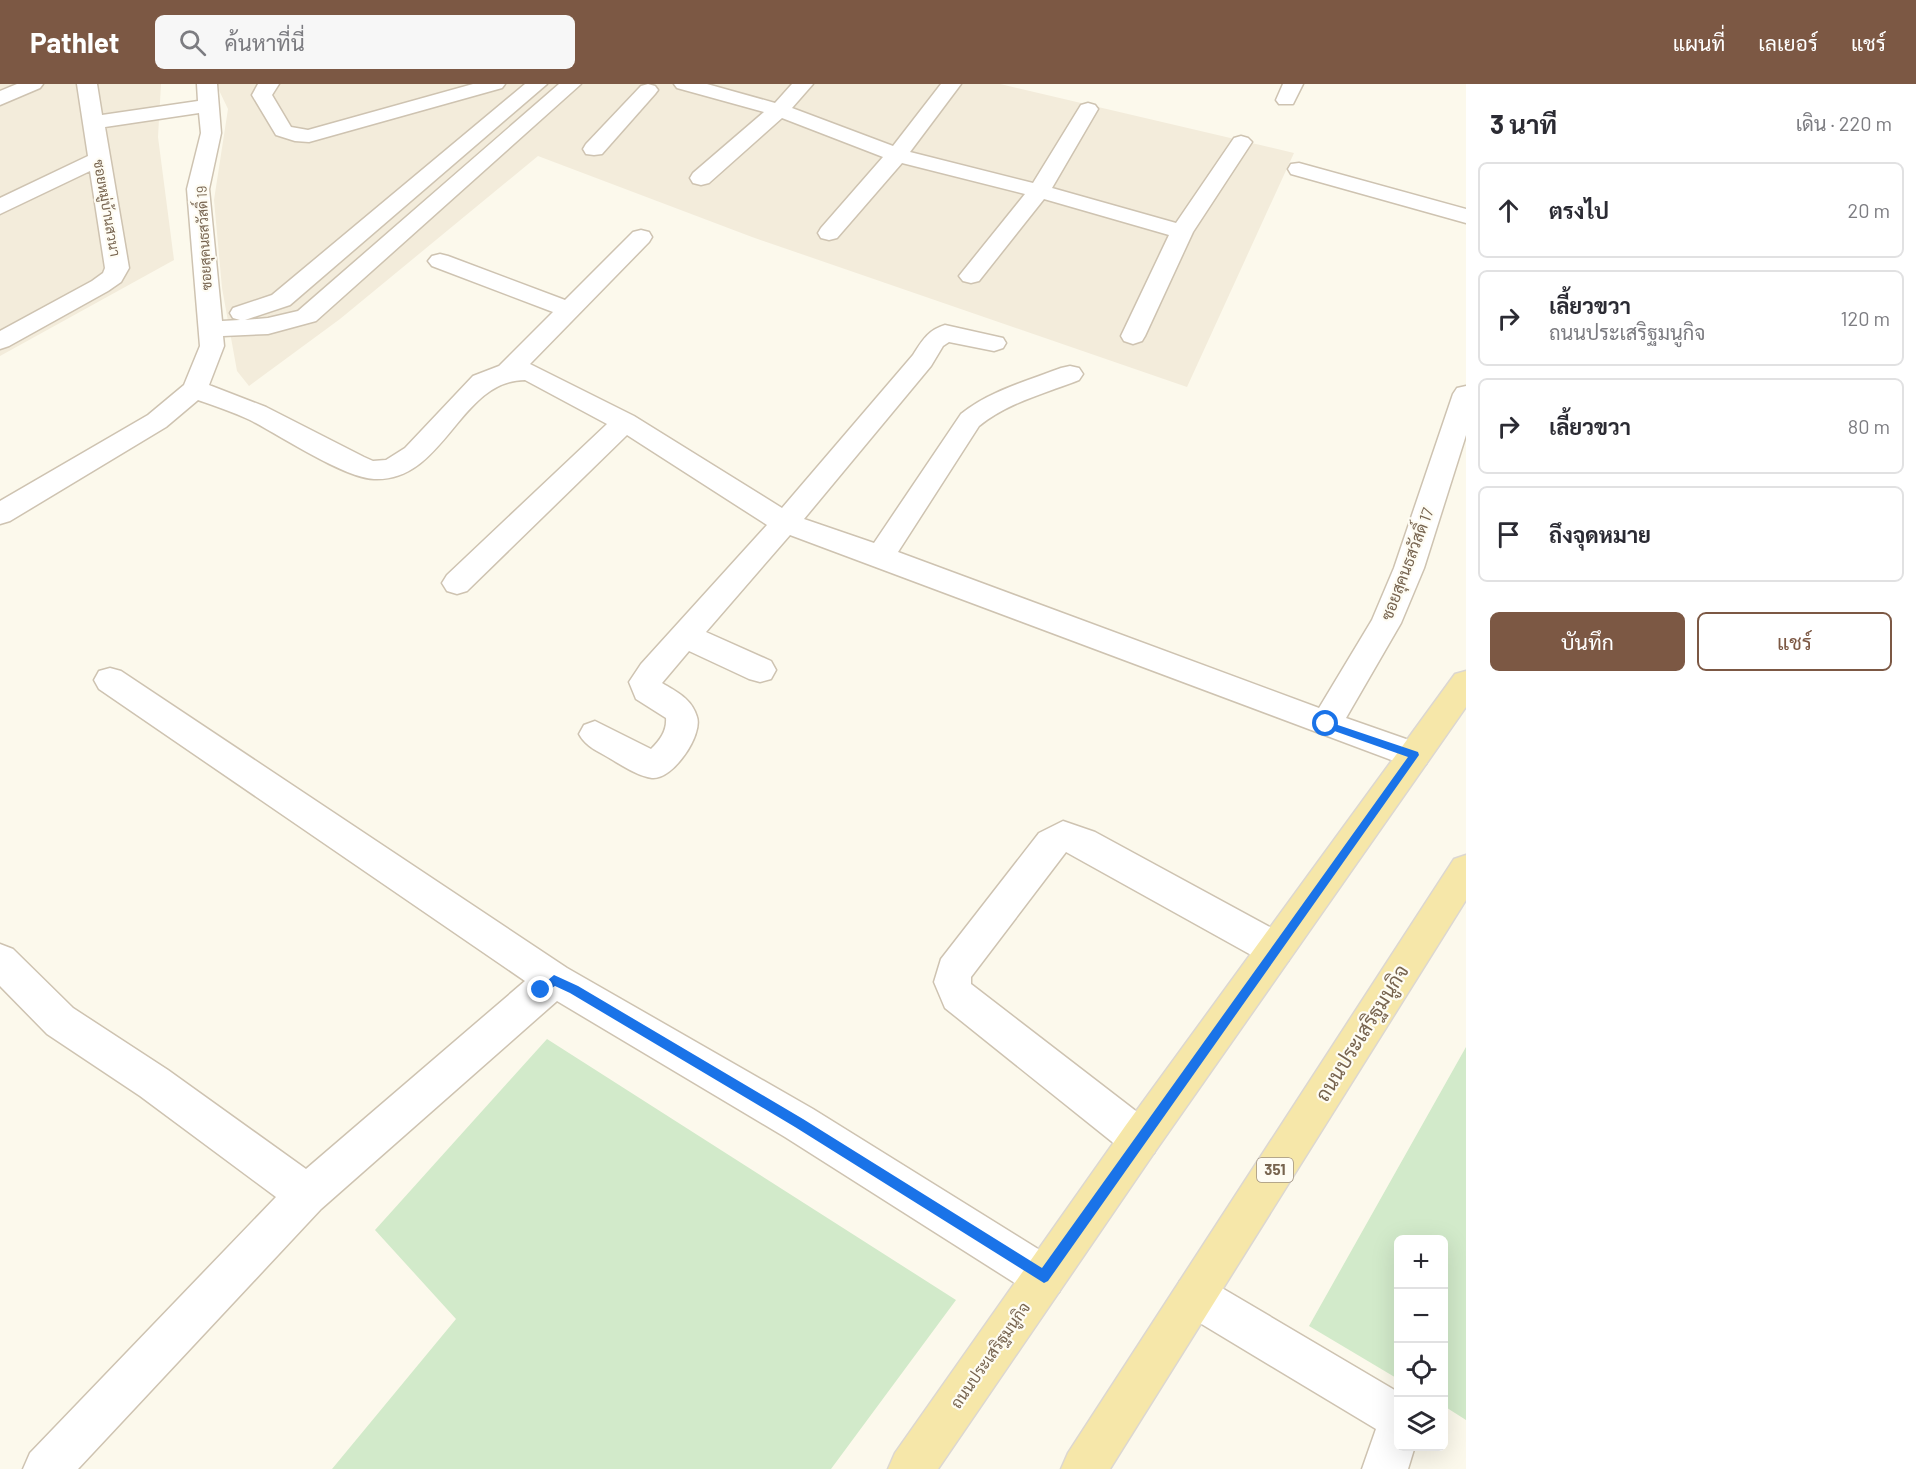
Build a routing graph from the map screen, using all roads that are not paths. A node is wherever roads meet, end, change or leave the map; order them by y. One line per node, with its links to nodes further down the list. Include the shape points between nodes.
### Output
1 (87, 84): 14 (street, ซอยหมู่บ้านสวนา)
2 (269, 84): 3 (street, via 262,95 283,131 309,136)
3 (495, 84)
4 (537, 84): 30 (street, via 281,300 249,309)
5 (571, 84): 30 (street, via 307,316 268,326)
6 (673, 84): 10 (street, via 665,88)
7 (684, 84): 13 (street)
8 (803, 84): 13 (street)
9 (951, 84): 17 (street)
10 (641, 87): 16 (street)
11 (209, 93): 14 (street); 30 (street, ซอยสุคนธสวัสดิ์ 19, via 210,133 198,189)
12 (1088, 109): 21 (street)
13 (779, 110): 17 (street); 20 (street)
14 (92, 115): 18 (street, ซอยหมู่บ้านสวนา)
15 (1242, 142): 24 (street)
16 (594, 149)
17 (897, 155): 21 (street); 25 (street)
18 (98, 159): 22 (street); 32 (street, ซอยหมู่บ้านสวนา, via 117,268 113,277)
19 (1299, 169): 23 (street)
20 (701, 178)
21 (1039, 191): 24 (street); 28 (street)
22 (0, 207)
23 (1466, 216)
24 (1182, 232): 31 (street)
25 (829, 233)
26 (641, 237): 29 (street)
27 (440, 261): 29 (street)
28 (972, 276)
29 (569, 310): 34 (street)
30 (211, 329): 36 (street, ซอยสุคนธสวัสดิ์ 19, via 213,346)
31 (1133, 336)
32 (0, 341)
33 (994, 343): 40 (street, via 945,333 934,341)
34 (508, 372): 36 (street, via 482,382 415,454 392,469 372,470 354,464 257,413); 38 (street, via 530,372)
35 (1070, 374): 41 (street, via 1000,401 970,420)
36 (195, 389): 39 (street, via 157,421)
37 (1466, 394): 47 (street, ซอยสุคนธสวัสดิ์ 17, via 1409,568 1386,623)
38 (625, 422): 40 (street); 42 (street)
39 (0, 514)
40 (785, 523): 41 (street); 43 (street)
41 (880, 556): 47 (street)
42 (457, 583)
43 (685, 636): 44 (street); 48 (street, via 645,682 647,690 682,715 684,726 667,756 654,765 647,763)
44 (760, 670)
45 (110, 680): 53 (street)
46 (1466, 683): 49 (main road, ถนนประเสริฐมนูกิจ)
47 (1326, 724): 49 (street)
48 (595, 734)
49 (1414, 755): 51 (main road, ถนนประเสริฐมนูกิจ)
50 (1466, 870): 57 (main road, ถนนประเสริฐมนูกิจ / 351)
51 (1275, 949): 54 (main road, ถนนประเสริฐมนูกิจ); 54 (street, via 1083,842 1063,836 1052,843 954,971 952,982 958,996)
52 (0, 961): 55 (street, via 60,1021 154,1083)
53 (554, 980): 55 (street); 56 (street, via 799,1123)
54 (1140, 1139): 56 (main road, ถนนประเสริฐมนูกิจ)
55 (307, 1195): 61 (street)
56 (1044, 1277): 62 (main road, ถนนประเสริฐมนูกิจ)
57 (1195, 1296): 58 (street); 60 (main road, ถนนประเสริฐมนูกิจ / 351)
58 (1394, 1415)
59 (1394, 1443): 63 (street)
60 (1093, 1465)
61 (46, 1469)
62 (910, 1469)
63 (1385, 1469)

